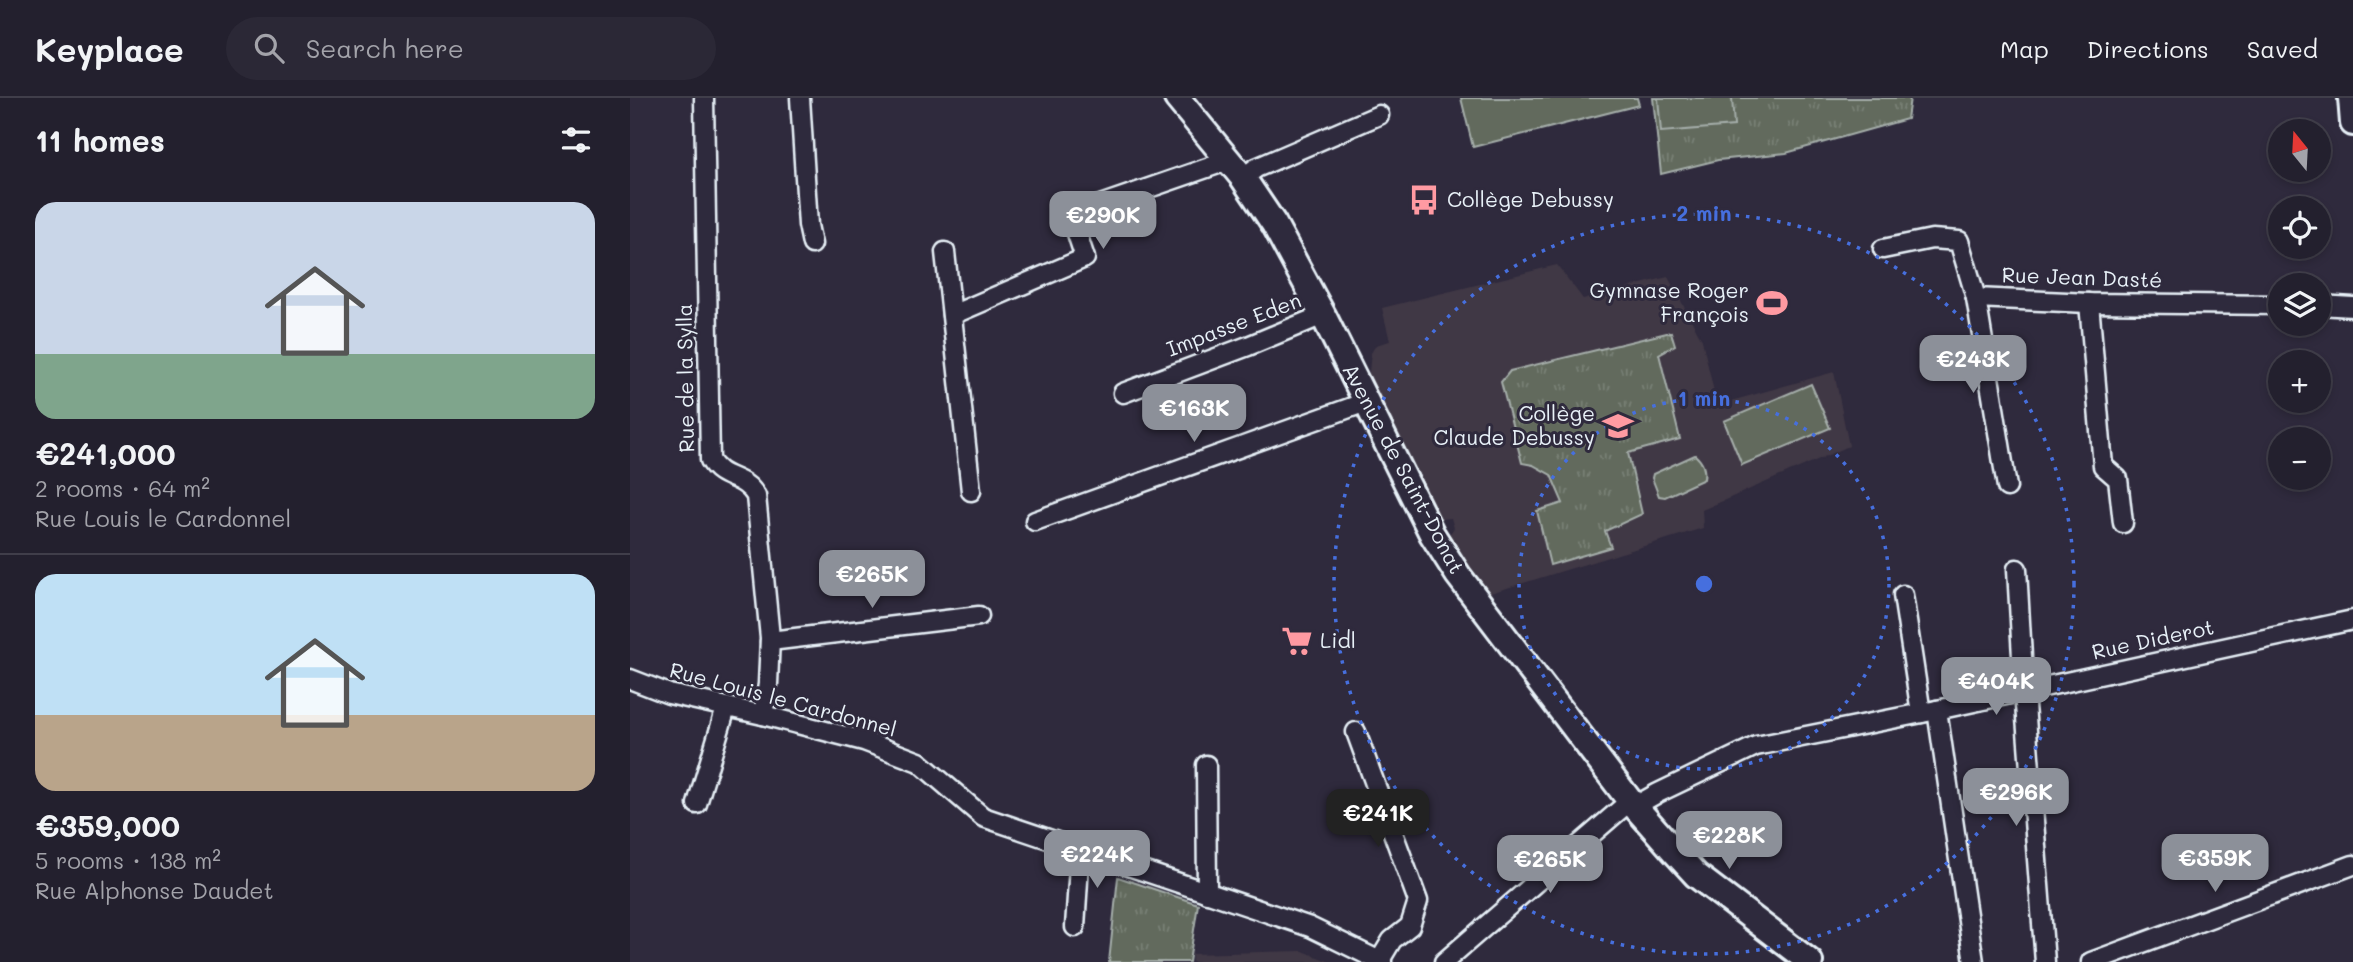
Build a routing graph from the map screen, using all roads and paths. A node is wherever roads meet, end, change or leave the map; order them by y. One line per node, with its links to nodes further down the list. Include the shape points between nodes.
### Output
1 (704, 98): 28 (street, Rue de la Sylla, via 710,460 715,470 750,486 756,496)
2 (800, 98): 8 (street)
3 (1177, 98): 7 (main road, Avenue de Saint-Donat)
4 (2351, 98): 6 (main road)
5 (1379, 116): 7 (street, via 1256,168)
6 (2353, 123)
7 (1237, 169): 16 (street, via 1071,215 1085,258); 17 (main road, Avenue de Saint-Donat)
8 (812, 244)
9 (1883, 249): 11 (street, Rue Jean Dasté, via 1932,239 1959,241)
10 (946, 252): 16 (street)
11 (1976, 298): 12 (street, Rue Jean Dasté); 20 (street)
12 (2088, 303): 13 (street, Rue Jean Dasté); 23 (street, via 2103,466 2118,479)
13 (2268, 305)
14 (2331, 306): 15 (street)
15 (2353, 307)
16 (952, 314): 21 (street)
17 (1323, 315): 18 (street, Impasse Eden); 19 (main road, Avenue de Saint-Donat)
18 (1123, 393)
19 (1366, 402): 22 (street); 36 (main road, Avenue de Saint-Donat, via 1432,534 1458,575)
20 (2007, 487)
21 (971, 491)
22 (1035, 521)
23 (2123, 523)
24 (2017, 569): 30 (street)
25 (1903, 594): 32 (street)
26 (979, 616): 28 (street)
27 (2353, 620): 30 (street, Rue Diderot)
28 (770, 641): 33 (street, Rue de la Sylla)
29 (630, 678): 31 (street, Rue Louis le Cardonnel, via 669,694)
30 (2024, 692): 32 (street, Rue Diderot); 46 (street)
31 (726, 708): 33 (street, Rue Louis le Cardonnel); 37 (street)
32 (1929, 712): 36 (street, Rue Diderot, via 1756,747); 45 (street)
33 (763, 715): 38 (street, Rue Louis le Cardonnel, via 864,741 919,762 983,817)
34 (1356, 732): 42 (street, via 1418,901 1410,926 1392,940)
35 (1206, 765): 40 (street)
36 (1633, 803): 43 (street, Rue Diderot); 44 (main road, Avenue de Saint-Donat, via 1696,875)
37 (697, 804)
38 (1080, 850): 40 (street, Rue Louis le Cardonnel); 41 (street)
39 (2353, 865): 47 (street)
40 (1207, 893): 42 (street, Rue Louis le Cardonnel, via 1310,927)
41 (1075, 927)
42 (1381, 961)
43 (1444, 962)
44 (1810, 962)
45 (1974, 962)
46 (2045, 962)
47 (2091, 962)

